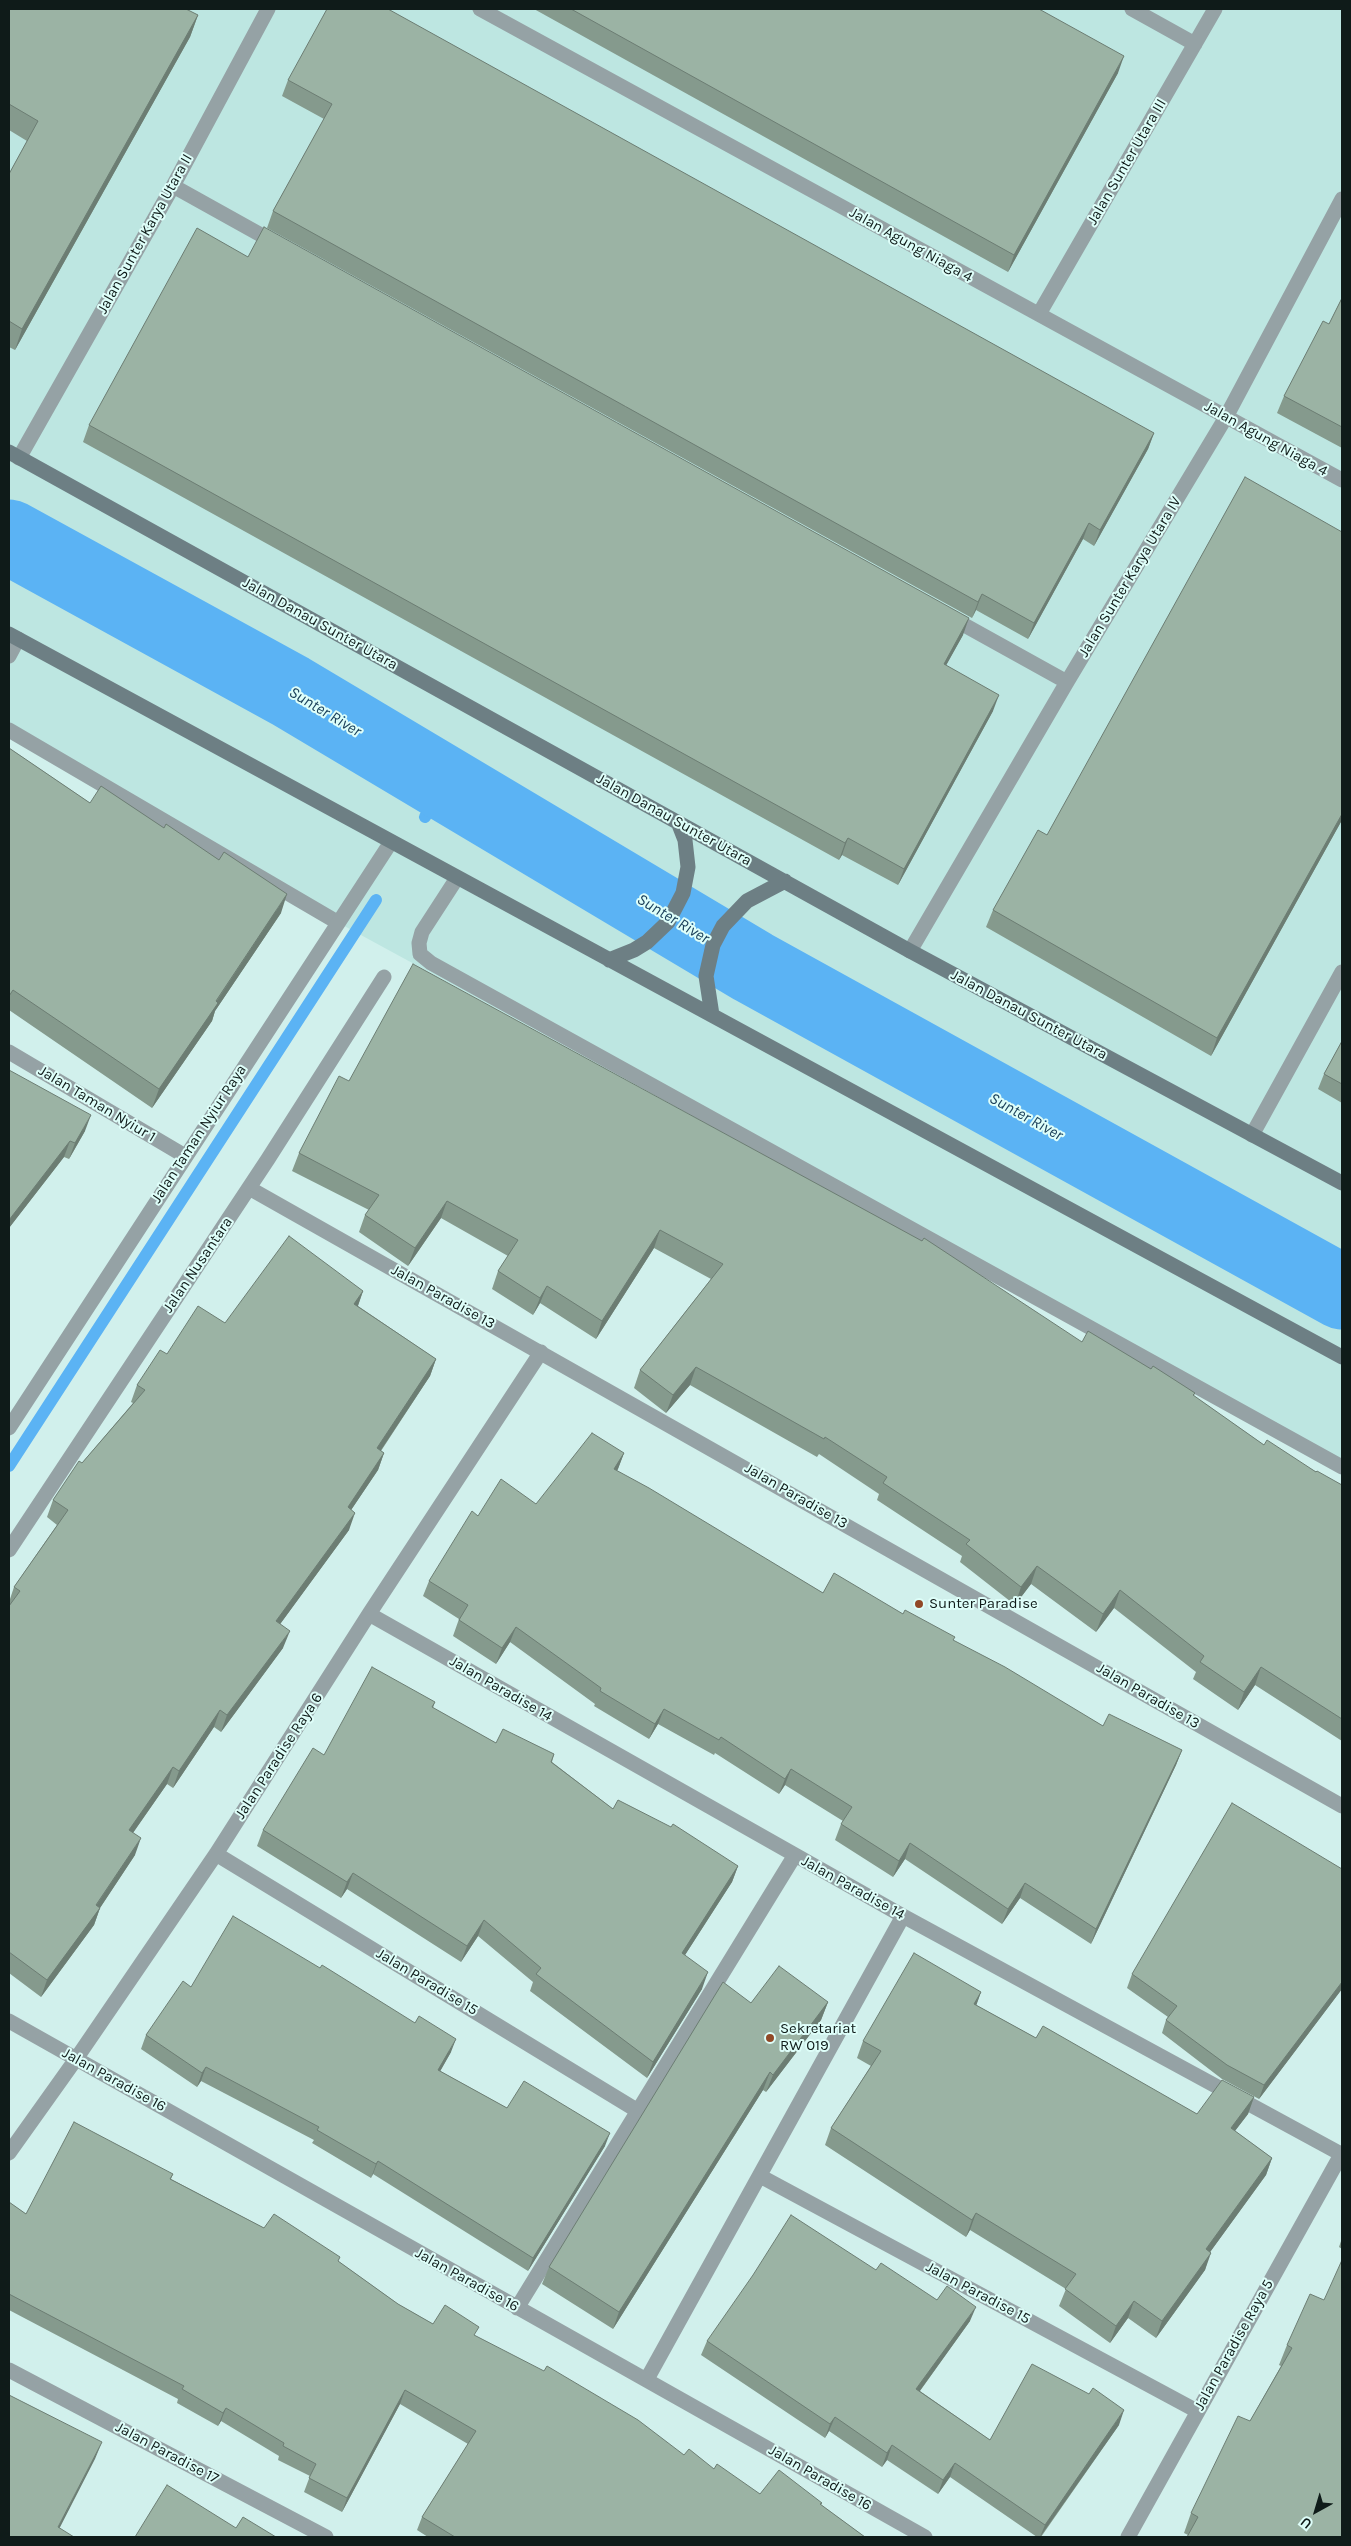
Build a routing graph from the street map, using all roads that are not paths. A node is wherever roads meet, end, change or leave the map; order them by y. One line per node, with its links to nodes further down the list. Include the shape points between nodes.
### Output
1 (268, 9): 6 (street, Jalan Sunter Karya Utara II)
2 (480, 9): 9 (street, Jalan Agung Niaga 4)
3 (1132, 9): 5 (street)
4 (1215, 9): 5 (street, Jalan Sunter Utara III)
5 (1194, 44): 9 (street, Jalan Sunter Utara III)
6 (173, 186): 8 (street); 11 (street, Jalan Sunter Karya Utara II)
7 (1342, 199): 10 (street, Jalan Sunter Karya Utara IV)
8 (290, 251)
9 (1039, 314): 10 (street, Jalan Agung Niaga 4)
10 (1226, 417): 12 (street, Jalan Agung Niaga 4); 16 (street, Jalan Sunter Karya Utara IV)
11 (14, 455): 18 (main road, Jalan Danau Sunter Utara)
12 (1342, 480)
13 (936, 609): 16 (street)
14 (14, 637): 15 (street); 19 (main road)
15 (9, 656)
16 (1067, 682): 23 (street, Jalan Sunter Karya Utara IV)
17 (9, 730): 22 (street)
18 (678, 822): 21 (main road, Jalan Danau Sunter Utara); 24 (main road, via 685,840 688,868 683,893 668,922 647,942)
19 (391, 842): 20 (main road); 22 (street, Jalan Taman Nyiur Raya)
20 (457, 878): 24 (main road); 36 (street, via 422,932 420,954 431,963)
21 (785, 881): 23 (main road, Jalan Danau Sunter Utara); 27 (main road, via 740,907 723,926 713,945 706,976)
22 (337, 922): 30 (street, Jalan Taman Nyiur Raya)
23 (910, 951): 29 (main road, Jalan Danau Sunter Utara)
24 (609, 960): 27 (main road)
25 (1342, 972): 29 (street)
26 (384, 977): 32 (street, Jalan Nusantara)
27 (712, 1015): 34 (main road)
28 (9, 1052): 30 (street, Jalan Taman Nyiur 1)
29 (1252, 1136): 31 (main road, Jalan Danau Sunter Utara)
30 (185, 1156): 35 (street, Jalan Taman Nyiur Raya)
31 (1342, 1183)
32 (249, 1188): 33 (street, Jalan Paradise 13); 37 (street, Jalan Nusantara)
33 (541, 1352): 38 (street, Jalan Paradise Raya 6); 39 (street, Jalan Paradise 13)
34 (1342, 1357)
35 (9, 1428)
36 (1342, 1467)
37 (9, 1550)
38 (370, 1614): 40 (street, Jalan Paradise Raya 6); 41 (street, Jalan Paradise 14)
39 (1342, 1806)
40 (216, 1854): 44 (street, Jalan Paradise Raya 6); 45 (street, Jalan Paradise 15)
41 (795, 1855): 42 (street, Jalan Paradise 14); 45 (street)
42 (903, 1916): 47 (street, Jalan Paradise 14); 48 (street)
43 (9, 2021): 44 (street, Jalan Paradise 16)
44 (76, 2059): 46 (street, Jalan Paradise Raya 6); 49 (street, Jalan Paradise 16)
45 (638, 2111): 49 (street)
46 (9, 2153)
47 (1342, 2154): 52 (street, Jalan Paradise Raya 5)
48 (760, 2176): 51 (street); 52 (street, Jalan Paradise 15)
49 (517, 2308): 51 (street, Jalan Paradise 16)
50 (9, 2370): 53 (street, Jalan Paradise 17)
51 (647, 2379): 54 (street, Jalan Paradise 16)
52 (1196, 2411): 55 (street, Jalan Paradise Raya 5)
53 (326, 2537)
54 (925, 2537)
55 (1128, 2537)

